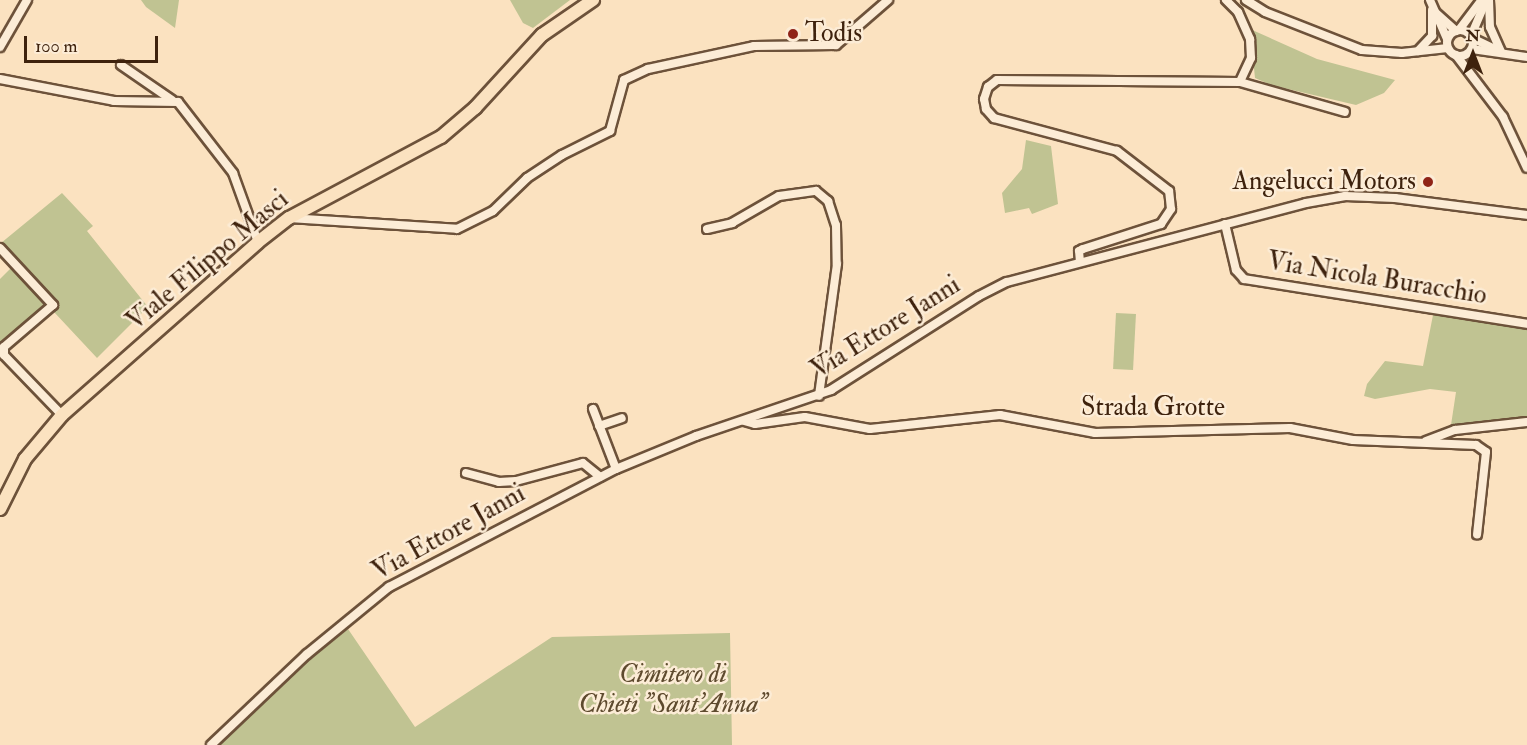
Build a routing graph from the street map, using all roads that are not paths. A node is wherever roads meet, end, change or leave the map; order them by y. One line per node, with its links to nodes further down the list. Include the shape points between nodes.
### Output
1 (27, 0): 14 (street)
2 (593, 0): 28 (main road, Viale Filippo Masci, via 542,35 475,108 441,137)
3 (888, 0): 28 (street, via 836,45 754,46 648,69 624,80 610,131 562,155 527,178 493,211 457,229)
4 (1226, 0): 23 (street, via 1238,12 1250,39 1251,58)
5 (1246, 0): 16 (street, via 1265,12 1362,50)
6 (1430, 0): 8 (street)
7 (1485, 0): 9 (street); 12 (street); 17 (street, via 1490,27)
8 (1432, 10): 10 (street); 13 (street); 16 (street, via 1432,36)
9 (1470, 15): 10 (street); 11 (street)
10 (1445, 22): 11 (street)
11 (1457, 31): 12 (street); 13 (street)
12 (1472, 37): 15 (street); 17 (street)
13 (1449, 46): 15 (street); 16 (street); 19 (street)
14 (0, 47)
15 (1471, 51): 17 (street); 21 (street)
16 (1416, 52): 19 (street, via 1440,54)
17 (1501, 52): 18 (street)
18 (1527, 57)
19 (1463, 63): 21 (street)
20 (121, 65): 24 (street, via 162,96)
21 (1475, 75): 26 (street, via 1516,141)
22 (0, 79): 24 (street, via 114,100)
23 (1240, 82): 25 (street); 33 (street, via 1017,77 997,80 988,87 984,105 994,118 1117,151 1169,191 1172,209 1161,224 1083,249)
24 (178, 102): 31 (street, via 233,173)
25 (1345, 112)
26 (1527, 168)
27 (1527, 215): 29 (street, Via Ettore Janni, via 1357,196 1306,203)
28 (289, 218): 31 (main road, Viale Filippo Masci)
29 (1225, 224): 33 (street, Via Ettore Janni); 34 (street, Via Nicola Buracchio, via 1236,270 1244,279)
30 (707, 229): 35 (street, via 732,223 779,196 816,191 828,201 836,225 837,264)
31 (258, 242): 37 (main road, Viale Filippo Masci)
32 (0, 248): 37 (street, via 53,305 4,347 4,355)
33 (1080, 262): 35 (street, Via Ettore Janni, via 996,286)
34 (1527, 324)
35 (819, 396): 39 (street, Via Ettore Janni)
36 (593, 410): 41 (street)
37 (62, 415): 46 (main road, Viale Filippo Masci, via 25,459)
38 (622, 418): 41 (street)
39 (744, 420): 42 (street, Strada Grotte, via 755,424 804,417 870,429 1000,415 1095,433 1290,428 1353,440); 43 (street, Via Ettore Janni)
40 (1527, 422): 42 (street, Strada Grotte, via 1455,430)
41 (599, 426): 43 (street)
42 (1420, 443): 47 (street, via 1476,446 1486,452)
43 (616, 469): 45 (street, Via Ettore Janni)
44 (466, 473): 45 (street, via 499,482 516,481 583,463)
45 (600, 477): 48 (street, Via Ettore Janni, via 389,587 302,658)
46 (0, 510)
47 (1477, 535)
48 (211, 745)

